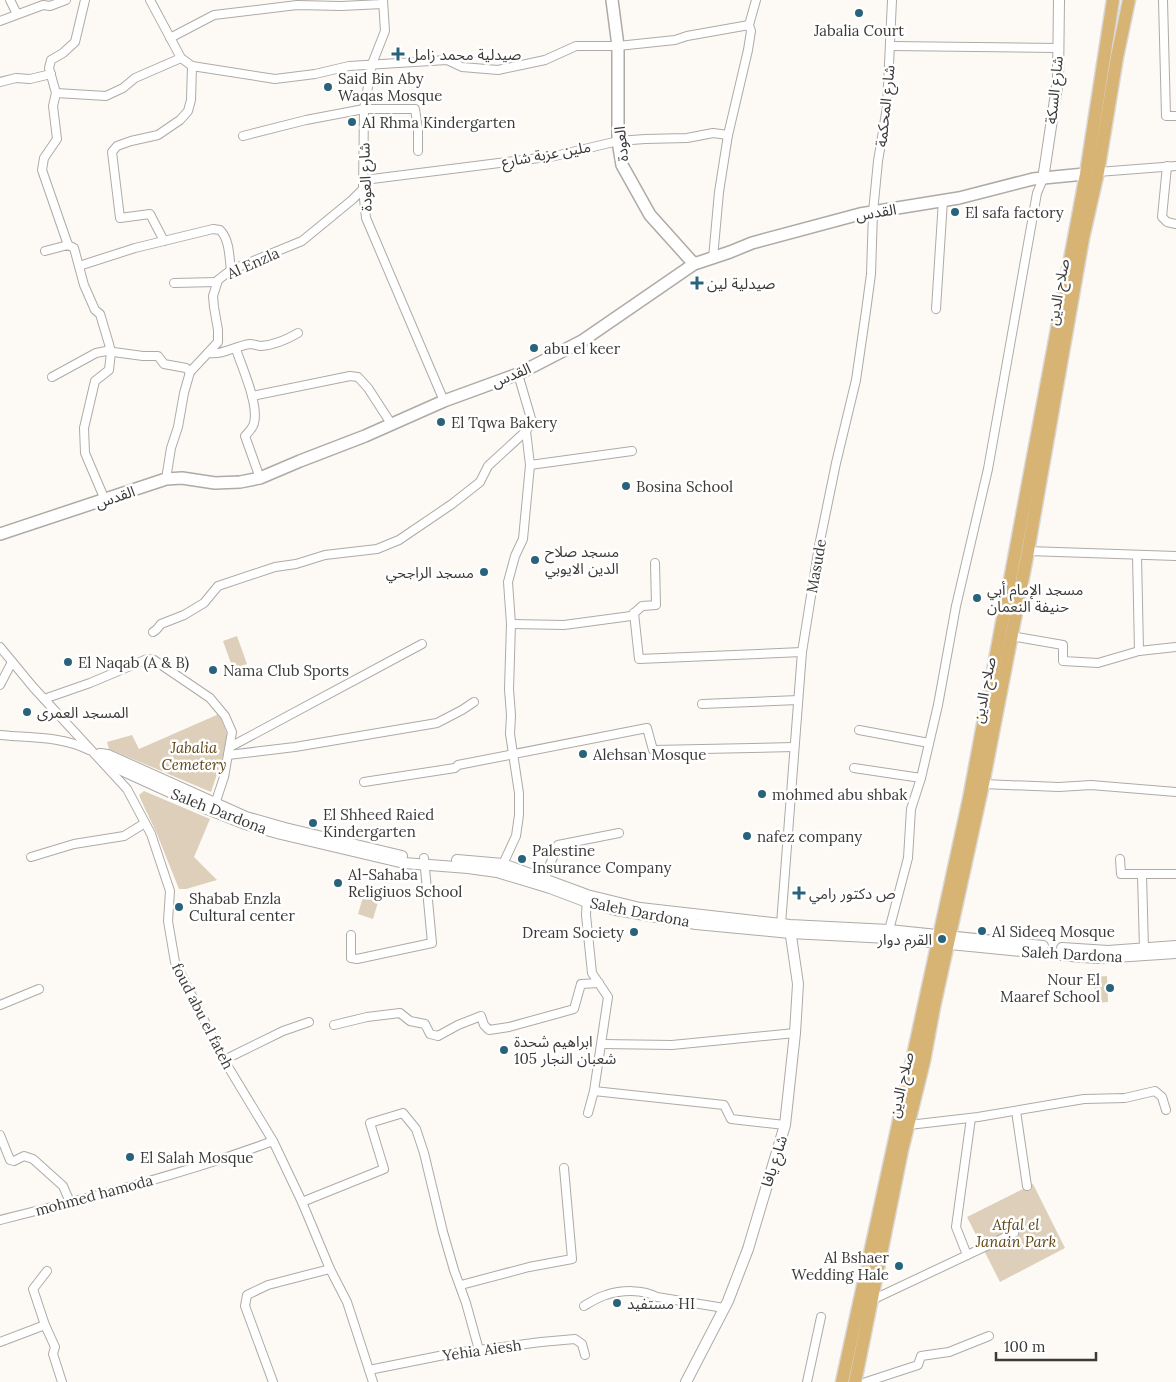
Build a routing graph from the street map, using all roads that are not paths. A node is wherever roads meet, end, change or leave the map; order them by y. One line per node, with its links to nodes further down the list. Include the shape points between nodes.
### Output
1 (10, 0): 13 (street)
2 (66, 0): 13 (street)
3 (85, 0): 23 (street, via 75,42 51,60)
4 (150, 0): 16 (street)
5 (612, 0): 17 (main road, العودة)
6 (756, 0): 15 (street)
7 (892, 0): 18 (street, شارع المحكمة)
8 (1058, 0): 19 (street, شارع السكة)
9 (1113, 0): 34 (highway, صلاح الدين)
10 (1129, 0): 34 (highway, صلاح الدين)
11 (1163, 0): 27 (street, via 1166,116)
12 (383, 2): 16 (street, via 341,6 296,5 214,15); 21 (street, شارع العودة, via 385,31)
13 (17, 14): 14 (street)
14 (0, 21)
15 (749, 25): 17 (street, via 675,40); 28 (street, via 748,50)
16 (170, 38): 20 (street)
17 (618, 46): 21 (street, via 576,46 545,60 498,70 462,67 447,60); 30 (main road, العودة)
18 (890, 46): 19 (street); 39 (street, شارع المحكمة, via 887,106)
19 (1058, 48): 35 (street, شارع السكة, via 1058,80)
20 (181, 58): 22 (street); 25 (street, via 135,78 106,96)
21 (372, 64): 22 (street, via 275,79); 26 (street, شارع العودة)
22 (192, 66): 41 (street, via 191,100 188,111 180,120 158,135 131,140 112,152 120,218 150,214)
23 (51, 74): 24 (street); 25 (street)
24 (0, 82)
25 (56, 93): 42 (street, via 53,106 56,139 44,158 42,170)
26 (364, 109): 29 (street); 31 (street, via 416,109); 36 (street, شارع العودة)
27 (1176, 116)
28 (728, 135): 30 (street, ملين عزبة شارع, via 713,133 687,138); 44 (street)
29 (243, 136)
30 (618, 141): 36 (street, ملين عزبة شارع, via 555,156); 45 (main road, العودة, via 622,165 650,215)
31 (418, 151)
32 (1167, 166): 33 (street); 34 (street); 40 (street, via 1162,217)
33 (1176, 166)
34 (1092, 173): 35 (main road, القدس); 68 (highway, صلاح الدين); 114 (highway, صلاح الدين)
35 (1043, 179): 38 (main road, القدس); 89 (street, via 1037,193 988,469)
36 (364, 180): 37 (street, شارع العودة)
37 (363, 189): 47 (street, Al Enzla, via 302,241); 59 (street, شارع العودة, via 366,218)
38 (944, 200): 39 (main road, القدس); 50 (street)
39 (873, 212): 44 (main road, القدس, via 778,235); 80 (street, Masude, via 871,274 858,369 819,546)
40 (1176, 224)
41 (164, 240): 46 (street); 47 (street, via 220,230 228,244)
42 (68, 245): 43 (street); 46 (street, via 74,248)
43 (45, 250)
44 (713, 258): 45 (main road, القدس)
45 (694, 264): 56 (main road, القدس, via 582,341)
46 (78, 266): 53 (street, via 94,310 100,314)
47 (231, 270): 48 (street, Al Enzla)
48 (217, 282): 49 (street); 54 (street, Al Enzla, via 213,301 218,342)
49 (174, 283)
50 (936, 309)
51 (298, 334): 52 (street, via 275,344 251,344)
52 (236, 349): 54 (street); 58 (street)
53 (111, 352): 55 (street, via 158,356 164,364 186,368); 57 (street, via 96,353); 66 (street, via 110,370 95,381 84,428 86,452)
54 (208, 353): 55 (street, Al Enzla)
55 (190, 372): 65 (street, Al Enzla)
56 (518, 374): 59 (main road, القدس); 61 (street, via 532,422)
57 (52, 377)
58 (252, 396): 60 (street, via 358,377); 64 (street, via 254,425 245,436)
59 (444, 401): 60 (main road, القدس)
60 (392, 425): 64 (main road, القدس)
61 (526, 431): 63 (street); 74 (street, via 488,466 480,482 399,540 377,549 325,555 275,567 218,586 204,603 161,624)
62 (632, 451): 63 (street)
63 (530, 465): 73 (street, via 523,538 508,582)
64 (260, 478): 65 (main road, القدس, via 215,483)
65 (166, 479): 66 (main road, القدس)
66 (104, 500): 67 (main road, القدس)
67 (0, 534)
68 (1028, 551): 69 (street); 75 (highway, صلاح الدين)
69 (1137, 555): 70 (street); 79 (street)
70 (1176, 556)
71 (655, 563): 72 (street, via 656,605 642,606)
72 (634, 613): 73 (street, via 564,625); 80 (street, via 639,659)
73 (510, 624): 93 (street)
74 (153, 632)
75 (1011, 636): 79 (street, via 1063,645 1063,662 1098,663); 98 (highway, صلاح الدين)
76 (422, 644): 90 (street)
77 (0, 647): 81 (street, foud abu el fateh)
78 (1176, 647): 79 (street)
79 (1139, 651)
80 (802, 652): 84 (street, Masude)
81 (12, 662): 82 (street); 83 (street, foud abu el fateh)
82 (0, 685)
83 (44, 699): 90 (street, via 149,658 210,698 225,716 232,732); 92 (street, foud abu el fateh)
84 (798, 700): 86 (street); 91 (street, Masude)
85 (474, 702): 94 (street, via 437,723)
86 (702, 704)
87 (859, 730): 89 (street)
88 (0, 735): 92 (street, Saleh Dardona, via 50,738 75,743)
89 (929, 743): 96 (street)
90 (230, 746): 94 (street)
91 (794, 747): 93 (street, via 653,750 648,728); 111 (street, Masude)
92 (96, 753): 100 (street, Saleh Dardona); 101 (street, foud abu el fateh, via 126,789); 105 (street, Saleh Dardona, via 106,763 245,824 386,859)
93 (513, 754): 97 (street, via 456,768); 106 (street, via 519,815 516,836)
94 (228, 755): 100 (street)
95 (854, 768): 96 (street)
96 (921, 778): 112 (street, via 911,809 908,858)
97 (364, 782)
98 (982, 784): 99 (street, via 1091,785); 114 (highway, صلاح الدين)
99 (1176, 792)
100 (215, 804): 105 (street, Saleh Dardona, via 285,828)
101 (145, 823): 103 (street, via 124,836 74,844); 125 (street, foud abu el fateh, via 170,891 168,921 175,962)
102 (620, 833): 109 (street, via 558,845)
103 (31, 857)
104 (1120, 859): 107 (street, via 1121,874)
105 (424, 862): 106 (street, Saleh Dardona); 110 (street, Saleh Dardona, via 497,872); 113 (street, via 432,943 351,958)
106 (503, 864): 109 (street, Saleh Dardona)
107 (1142, 874): 108 (street); 116 (street)
108 (1176, 874)
109 (544, 879): 110 (street, Saleh Dardona)
110 (587, 899): 111 (street, Saleh Dardona); 118 (street, via 592,973)
111 (787, 927): 112 (street, Saleh Dardona); 114 (street, Saleh Dardona); 123 (street, شارع يافا, via 798,984)
112 (889, 930): 114 (street, Saleh Dardona)
113 (351, 935)
114 (944, 941): 116 (street, Saleh Dardona, via 1070,949); 117 (street, Saleh Dardona, via 1100,958); 132 (highway, صلاح الدين, via 924,1061); 160 (highway, صلاح الدين)
115 (1176, 946): 116 (street, Saleh Dardona)
116 (1144, 949)
117 (1176, 953)
118 (599, 983): 122 (street, via 581,984 574,1009 509,1027 489,1030 481,1016 438,1036 430,1034 425,1024 410,1021 400,1013); 124 (street, via 608,997)
119 (39, 989): 120 (street)
120 (0, 1005)
121 (309, 1022): 125 (street, via 283,1030)
122 (334, 1025)
123 (795, 1034): 124 (street, via 672,1045); 131 (street, شارع يافا)
124 (602, 1044): 126 (street)
125 (224, 1060): 134 (street, foud abu el fateh)
126 (594, 1090): 129 (street); 131 (street, via 724,1105 731,1118)
127 (1166, 1110): 128 (street, via 1162,1097 1155,1091 1125,1098 1084,1099)
128 (1016, 1111): 130 (street); 136 (street)
129 (588, 1113)
130 (971, 1118): 132 (street); 141 (street, via 956,1227)
131 (785, 1125): 147 (street, شارع يافا, via 748,1249)
132 (909, 1125): 145 (highway, صلاح الدين)
133 (0, 1134): 137 (street, via 10,1160 24,1156 32,1159 63,1186)
134 (273, 1141): 137 (street, mohmed hamoda, via 126,1188); 138 (street, foud abu el fateh)
135 (564, 1168): 144 (street, via 572,1259)
136 (1027, 1186)
137 (70, 1202): 139 (street, mohmed hamoda)
138 (302, 1202): 142 (street, foud abu el fateh); 144 (street, via 384,1169 370,1123 403,1113 416,1129 422,1145 443,1232)
139 (0, 1220)
140 (1014, 1233): 141 (street)
141 (967, 1255): 145 (street)
142 (330, 1269): 154 (street, foud abu el fateh, via 347,1302); 156 (street, via 268,1284 247,1295 245,1306)
143 (47, 1271): 149 (street, via 33,1289)
144 (461, 1285): 152 (street)
145 (872, 1300): 161 (highway, صلاح الدين)
146 (584, 1306): 147 (street, via 615,1293 639,1292)
147 (724, 1308): 158 (street, شارع يافا)
148 (821, 1317): 159 (street)
149 (45, 1326): 151 (street); 155 (street, via 55,1347 53,1354)
150 (989, 1336): 162 (street, via 949,1352 921,1356 918,1365)
151 (0, 1342)
152 (479, 1350): 153 (street, Yehia Aiesh, via 575,1339 582,1344); 154 (street, Yehia Aiesh)
153 (585, 1355)
154 (369, 1370): 157 (street, foud abu el fateh)
155 (62, 1382)
156 (273, 1382)
157 (373, 1382)
158 (686, 1382)
159 (807, 1382)
160 (842, 1382)
161 (855, 1382)
162 (866, 1382)

